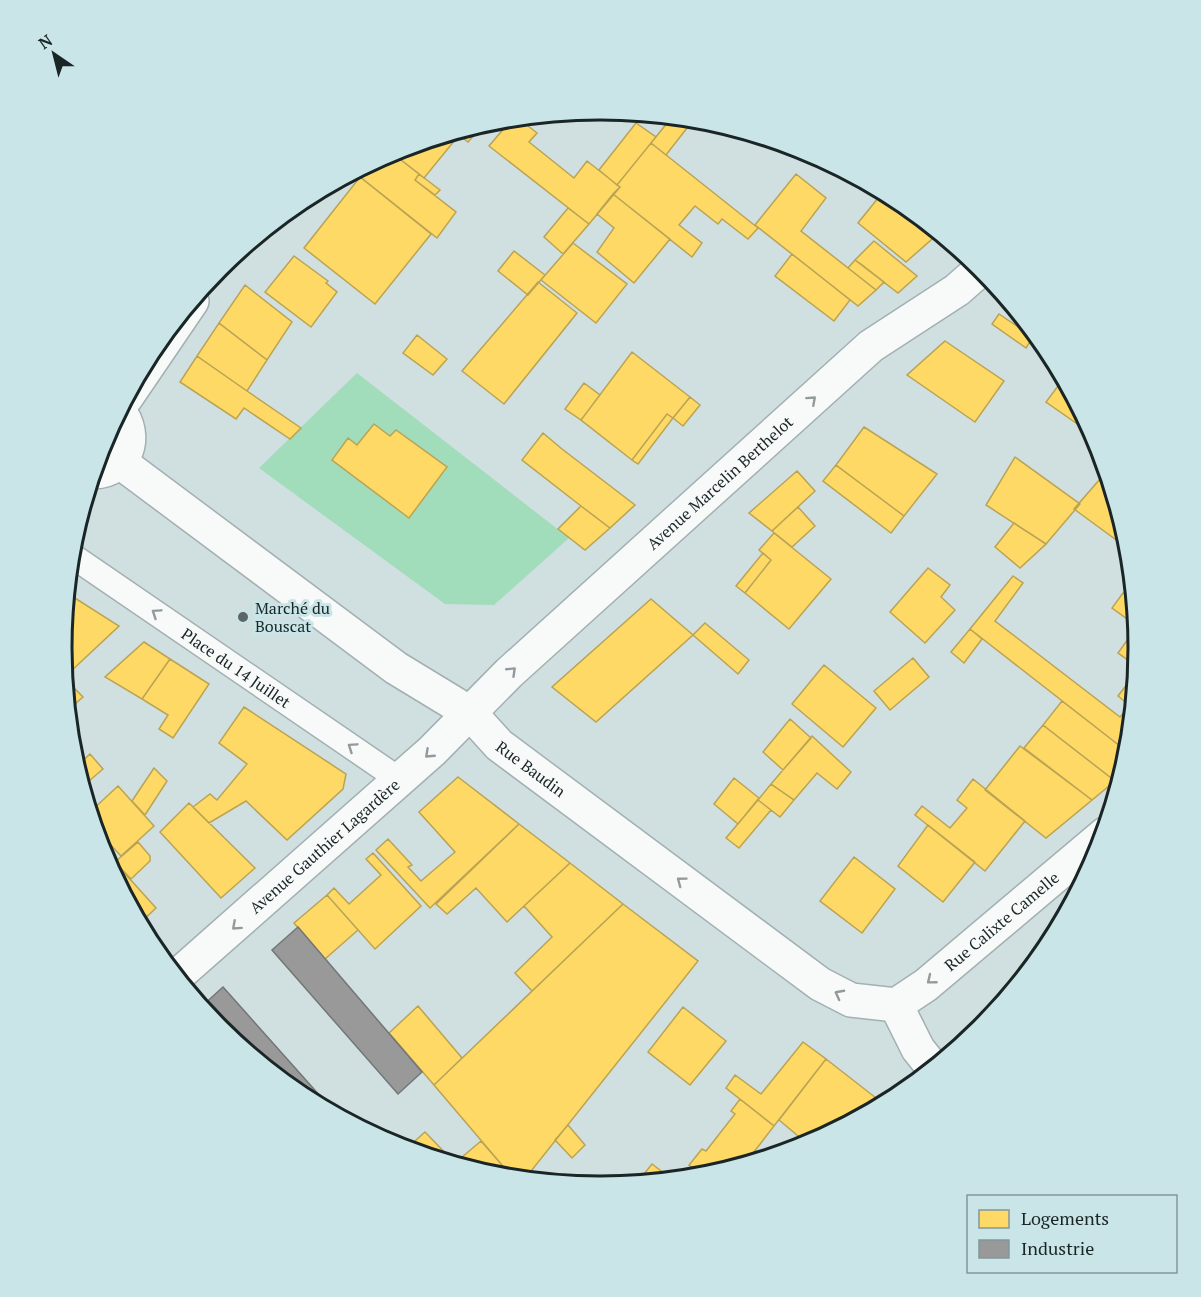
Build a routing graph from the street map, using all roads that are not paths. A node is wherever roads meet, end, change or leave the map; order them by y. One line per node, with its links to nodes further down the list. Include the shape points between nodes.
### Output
1 (974, 275): 5 (street, Avenue Marcelin Berthelot, one-way to 1, via 871,346)
2 (124, 420): 3 (street, via 130,441)
3 (107, 467): 5 (street, Rue Baudin, via 396,668)
4 (80, 561): 6 (lane, Place du 14 Juillet, one-way to 4)
5 (470, 713): 6 (street, Avenue Gauthier Lagardère, one-way to 6); 9 (street, Rue Baudin, one-way to 5, via 852,1000 820,984 499,745)
6 (400, 780): 8 (street, Avenue Gauthier Lagardère, one-way to 8)
7 (1091, 846): 9 (street, Rue Calixte Camelle, one-way to 9, via 926,985)
8 (182, 971)
9 (896, 1005): 10 (street)
10 (929, 1062)

